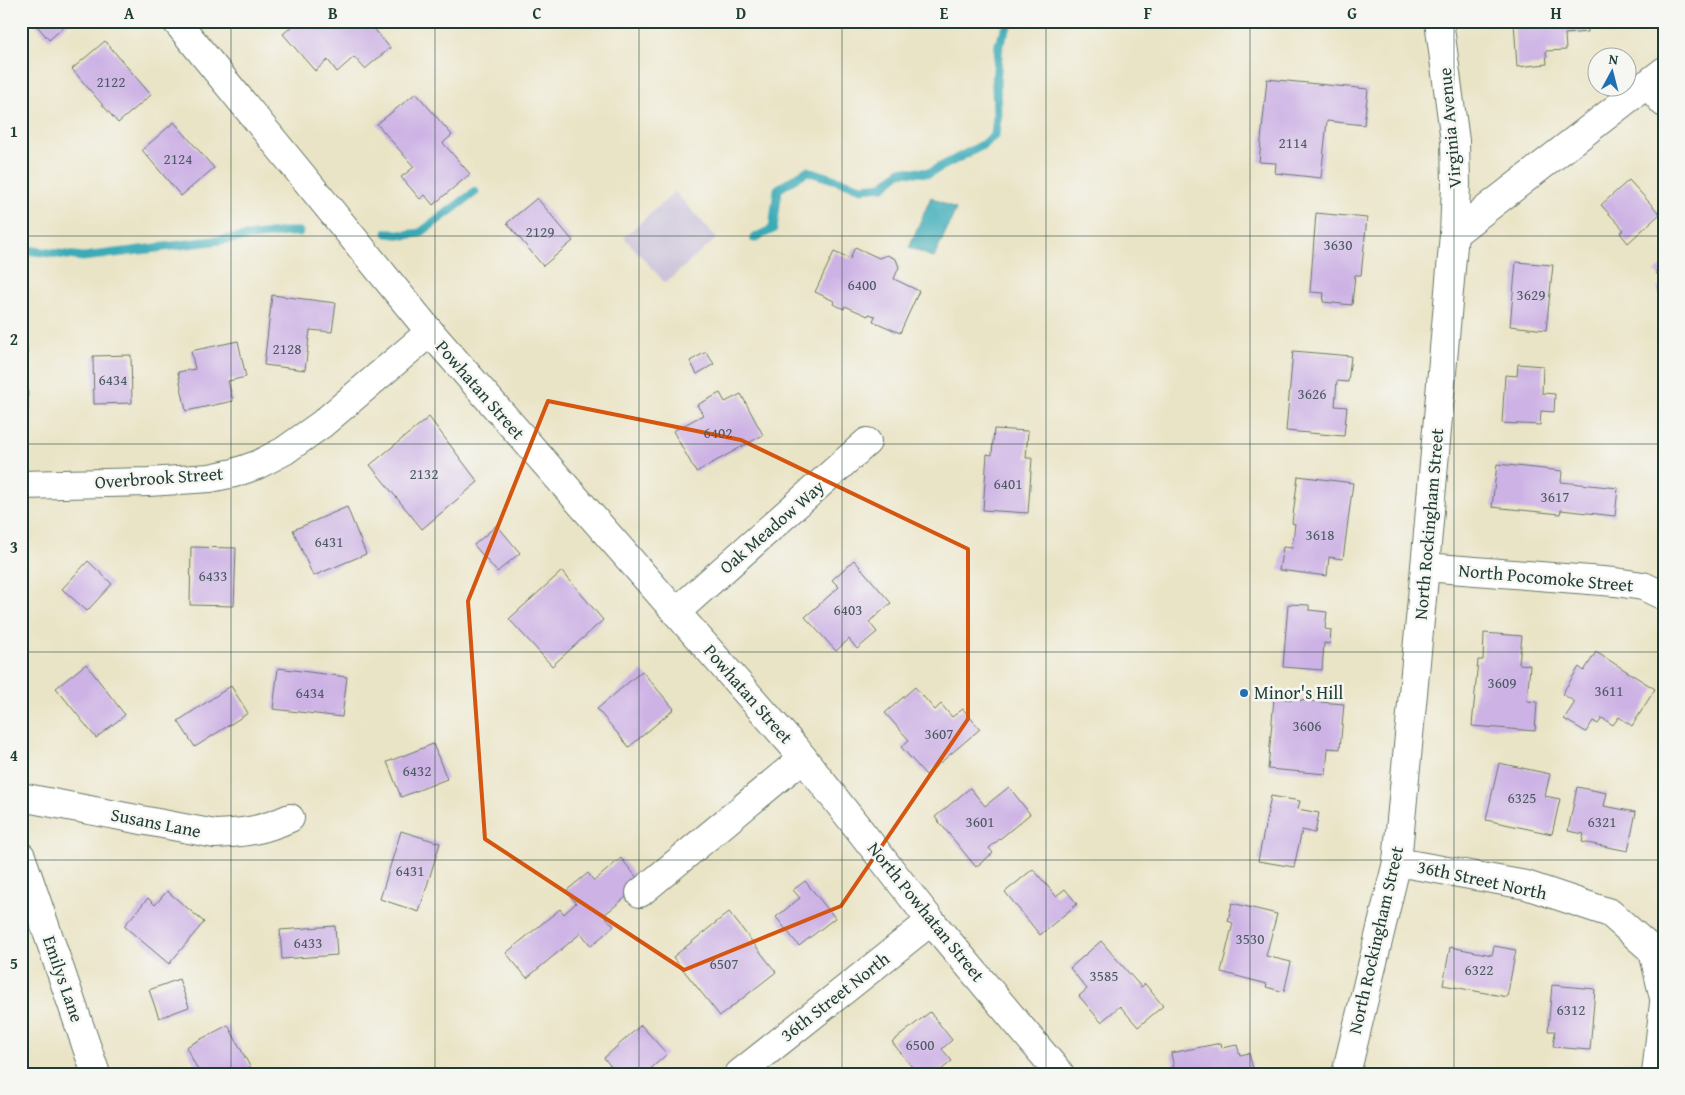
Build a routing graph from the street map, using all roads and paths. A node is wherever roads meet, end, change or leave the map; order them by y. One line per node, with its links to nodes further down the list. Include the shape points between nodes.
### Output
1 (1439, 21): 4 (street, Virginia Avenue, via 1455,141)
2 (177, 22): 5 (street, Powhatan Street)
3 (1658, 86): 4 (street)
4 (1454, 234): 8 (street, North Rockingham Street)
5 (430, 332): 7 (street, Overbrook Street, via 322,424 284,451 257,465 210,478); 10 (street, Powhatan Street)
6 (867, 442): 10 (street, Oak Meadow Way)
7 (21, 485)
8 (1426, 567): 9 (street, North Pocomoke Street, via 1615,582 1642,586); 15 (street, North Rockingham Street)
9 (1664, 596)
10 (676, 612): 11 (street, Powhatan Street)
11 (800, 753): 16 (street); 17 (street, North Powhatan Street)
12 (21, 797): 13 (street, Susans Lane, via 215,834 243,833)
13 (290, 818)
14 (21, 856): 20 (street, Emilys Lane)
15 (1397, 862): 18 (street, 36th Street North, via 1526,885 1610,913 1653,951); 23 (street, North Rockingham Street)
16 (640, 893)
17 (931, 921): 21 (street, 36th Street North); 22 (street, North Powhatan Street)
18 (1664, 998)
19 (1664, 1003): 24 (street)
20 (96, 1074)
21 (739, 1074)
22 (1060, 1074)
23 (1346, 1074)
24 (1656, 1074)

